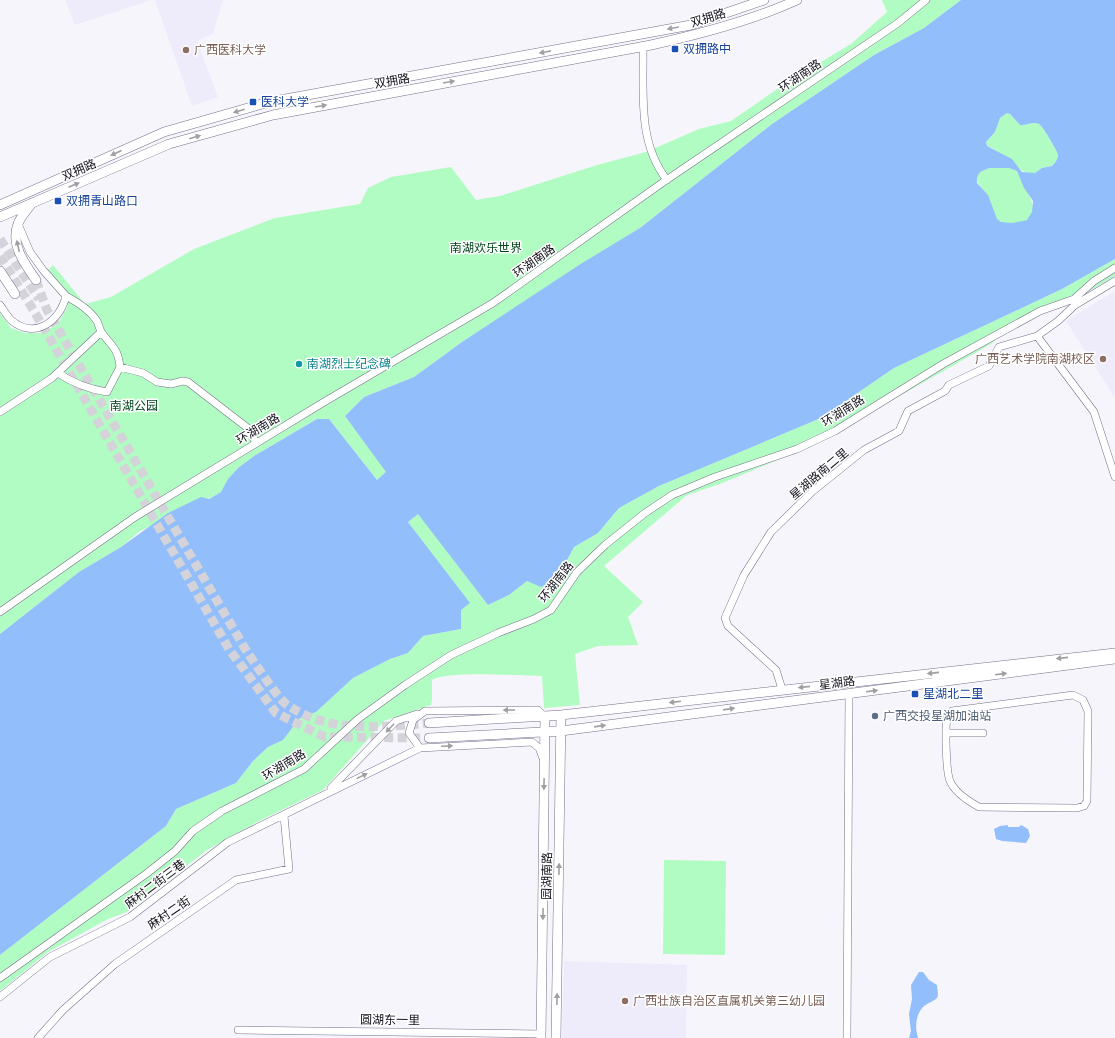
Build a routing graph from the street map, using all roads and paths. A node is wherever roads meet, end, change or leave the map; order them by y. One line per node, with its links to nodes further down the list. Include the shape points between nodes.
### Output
1 (764, 0): 6 (main road, 双拥路, one-way to 6, via 691,25 269,102 164,132)
2 (797, 0): 4 (main road, 双拥路, via 697,35)
3 (926, 0): 5 (street, 环湖南路, via 898,22)
4 (643, 46): 5 (street, via 644,123 652,154); 8 (main road, 双拥路, one-way to 4, via 169,144 273,114)
5 (667, 180): 24 (street, 环湖南路, via 493,303)
6 (18, 196): 7 (main road); 9 (main road, 双拥路)
7 (0, 198)
8 (32, 203): 10 (main road, 双拥路); 11 (main road)
9 (0, 205)
10 (0, 217)
11 (18, 224): 14 (main road, one-way to 11, via 24,263 16,243); 17 (street, via 42,270)
12 (1115, 268): 44 (street, 环湖南路, via 1094,281 1074,299 1040,311 943,364 835,431 797,449 715,477 672,496 645,513 605,545 577,572 551,610 451,655 405,685 358,719 304,769 222,811 193,831 175,851 146,874)
13 (0, 271): 16 (main road)
14 (36, 280)
15 (1115, 281): 20 (street, 星湖路南二里, via 1075,305)
16 (15, 294)
17 (66, 296): 18 (street, via 64,305 49,324 37,328 26,328 10,320); 19 (street, via 87,309 98,322)
18 (0, 305)
19 (101, 332): 21 (street, via 113,344); 22 (street)
20 (1037, 336): 25 (street, via 1094,412); 29 (street, 星湖路南二里, via 999,347 989,366 949,385 945,392 908,411 899,431 864,450 813,491 771,532 744,575 725,618 728,626 776,670)
21 (120, 367): 22 (street, via 107,392 85,388); 24 (street, via 143,373 157,382 188,382 249,429)
22 (58, 373): 23 (street)
23 (0, 412)
24 (256, 443): 26 (street, 环湖南路, via 136,516)
25 (1115, 477)
26 (0, 612)
27 (1115, 652): 29 (main road, 星湖路, one-way to 29)
28 (1115, 659): 30 (main road, 星湖路, one-way to 28)
29 (782, 689): 32 (main road, 星湖路, one-way to 32)
30 (849, 694): 35 (main road, 星湖路, one-way to 30); 50 (street)
31 (425, 711): 33 (street, one-way to 31, via 538,710); 40 (street, via 413,720 409,733); 42 (street, one-way to 42, via 396,722)
32 (561, 715): 33 (main road, 星湖路); 35 (main road, 园湖南路)
33 (545, 717): 34 (main road, 星湖路); 36 (main road, 园湖南路)
34 (428, 723)
35 (561, 731): 36 (main road, 星湖路); 49 (main road, 园湖南路, one-way to 35)
36 (545, 732): 39 (main road, 星湖路); 41 (main road, 园湖南路)
37 (947, 733): 37 (street, via 947,719 952,711 1073,695 1083,700 1088,711 1088,801 1084,806 1077,808 979,808 962,796 950,781 947,770); 38 (street)
38 (983, 733)
39 (429, 738)
40 (420, 748): 41 (street, one-way to 41, via 532,742 539,748); 42 (street, one-way to 40)
41 (545, 760): 47 (main road, 园湖南路, one-way to 47)
42 (326, 793): 43 (street, 麻村二街三巷)
43 (284, 816): 45 (street, 麻村二街三巷, via 228,842 130,917 50,957); 48 (street, 麻村二街, via 289,869 236,880 115,964 63,1010)
44 (0, 978)
45 (0, 997)
46 (238, 1030): 47 (street, 圆湖东一里)
47 (541, 1036)
48 (38, 1038)
49 (556, 1038)
50 (846, 1038)

